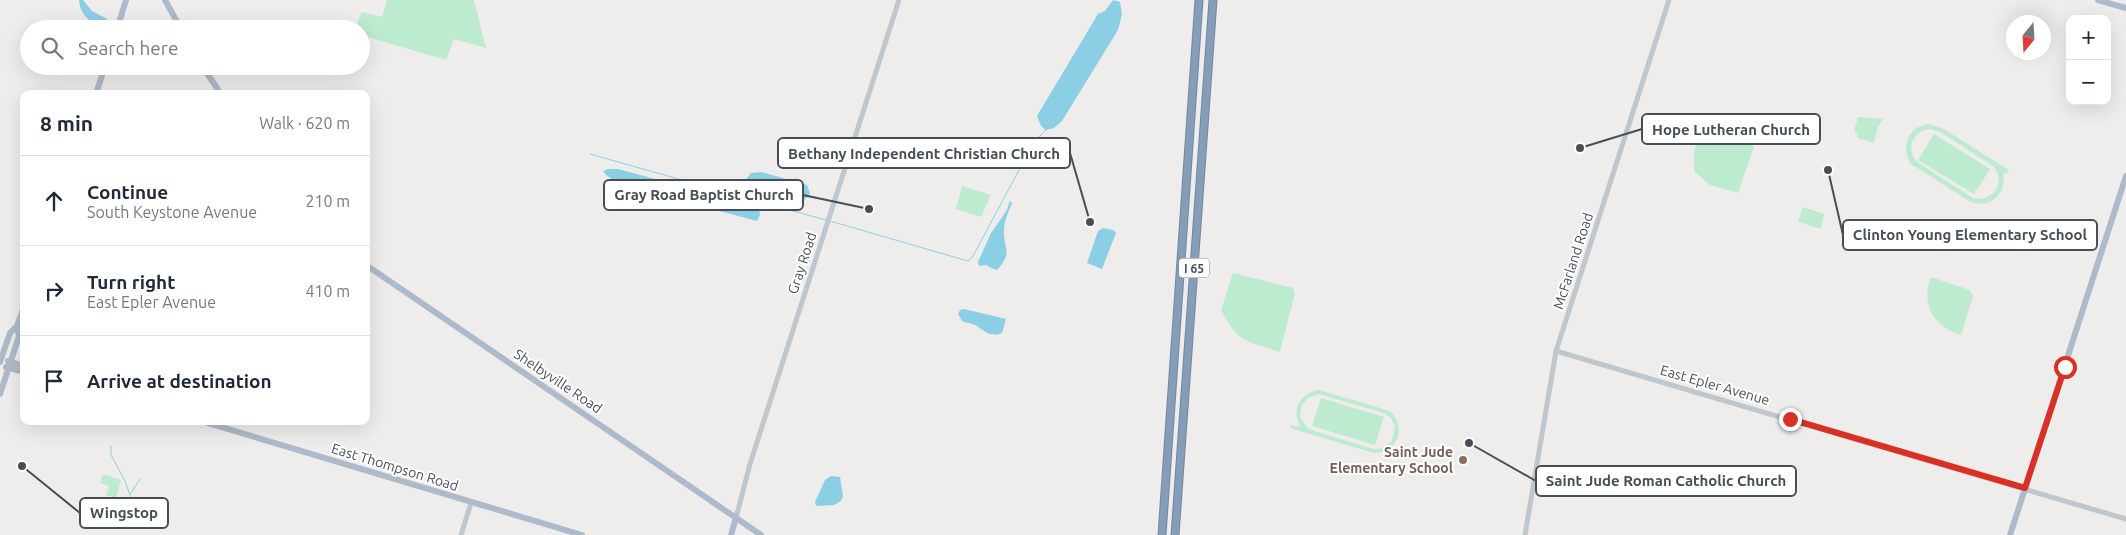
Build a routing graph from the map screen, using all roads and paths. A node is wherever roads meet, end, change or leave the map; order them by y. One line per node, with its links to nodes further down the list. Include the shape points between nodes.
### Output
1 (126, 0): 9 (main road)
2 (165, 0): 10 (main road)
3 (900, 0): 28 (street, Gray Road, via 750,464)
4 (1199, 0): 34 (highway, I 65)
5 (1212, 0): 35 (highway, I 65)
6 (1669, 0): 19 (street, McFarland Road)
7 (2098, 0): 8 (main road)
8 (2126, 8)
9 (120, 20)
10 (176, 20)
11 (102, 75): 13 (main road)
12 (208, 75): 14 (main road)
13 (97, 90)
14 (218, 90)
15 (2126, 176): 26 (main road)
16 (370, 268): 28 (main road, Shelbyville Road)
17 (20, 318): 18 (main road)
18 (17, 326): 20 (main road, via 10,333); 21 (main road, via 19,336)
19 (1556, 350): 26 (street, East Epler Avenue); 36 (street, McFarland Road)
20 (0, 361): 21 (main road)
21 (9, 365): 22 (main road); 23 (main road); 24 (main road)
22 (20, 366)
23 (20, 370)
24 (0, 394)
25 (214, 425): 27 (main road, East Thompson Road)
26 (2025, 488): 29 (street, East Epler Avenue); 37 (main road)
27 (471, 503): 30 (street); 31 (main road, East Thompson Road)
28 (736, 518): 32 (main road, Gray Road); 33 (main road)
29 (2126, 519)
30 (461, 535)
31 (582, 535)
32 (731, 535)
33 (761, 535)
34 (1162, 535)
35 (1175, 535)
36 (1525, 535)
37 (2010, 535)

